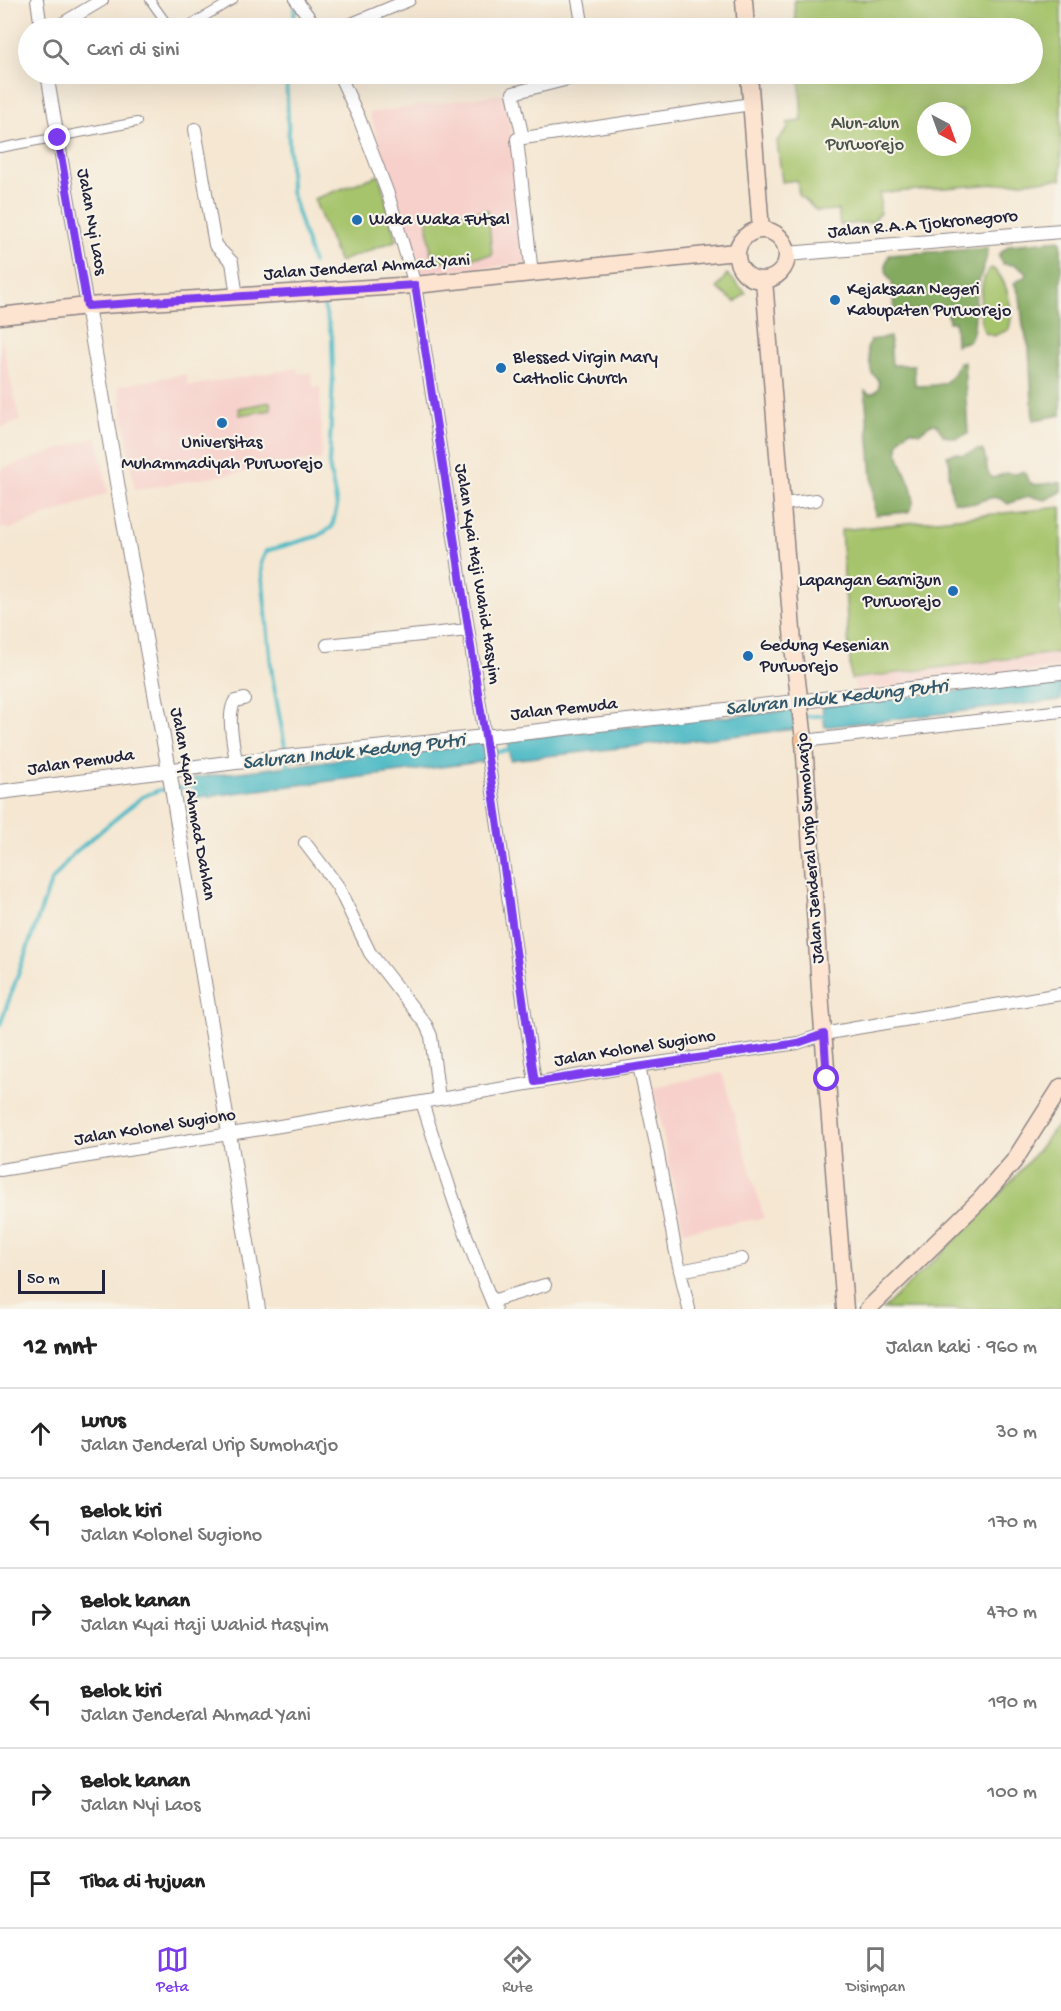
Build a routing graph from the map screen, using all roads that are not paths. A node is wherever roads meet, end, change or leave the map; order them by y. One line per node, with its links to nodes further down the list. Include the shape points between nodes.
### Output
1 (37, 0): 9 (street)
2 (102, 0): 10 (street)
3 (150, 0): 11 (street)
4 (233, 0): 12 (street)
5 (296, 0): 13 (street)
6 (409, 0): 14 (street)
7 (579, 0): 15 (street)
8 (744, 0): 16 (main road)
9 (40, 18)
10 (72, 18)
11 (163, 18)
12 (202, 18)
13 (310, 18)
14 (366, 18)
15 (582, 18)
16 (745, 18)
17 (49, 84): 24 (street, Jalan Nyi Laos)
18 (344, 84): 33 (street, Jalan Kyai Haji Wahid Hasyim, via 388,194)
19 (549, 84): 25 (street, via 513,93)
20 (750, 84): 21 (main road)
21 (752, 104): 25 (street); 27 (main road)
22 (137, 122): 24 (street)
23 (195, 129): 34 (street, via 215,245 232,262)
24 (58, 138): 26 (street); 35 (street, Jalan Nyi Laos)
25 (523, 138): 31 (street, via 517,139)
26 (0, 148)
27 (761, 230): 29 (main road, via 743,239); 30 (main road, via 782,239)
28 (1061, 231): 30 (street, Jalan R.A.A Tjokronegoro)
29 (736, 252): 31 (main road, Jalan Jenderal Ahmad Yani); 32 (main road, via 746,275)
30 (787, 254): 32 (main road, via 778,274)
31 (532, 274): 33 (main road, Jalan Jenderal Ahmad Yani)
32 (765, 280): 38 (main road, Jalan Jenderal Urip Sumoharjo)
33 (415, 285): 34 (main road, Jalan Jenderal Ahmad Yani); 39 (street, Jalan Kyai Haji Wahid Hasyim)
34 (237, 297): 35 (main road, Jalan Jenderal Ahmad Yani)
35 (87, 306): 36 (main road, Jalan Jenderal Ahmad Yani); 48 (street, Jalan Kyai Ahmad Dahlan)
36 (0, 316)
37 (816, 500): 38 (street)
38 (783, 504): 43 (main road, Jalan Jenderal Urip Sumoharjo)
39 (468, 630): 40 (street); 45 (street, Jalan Kyai Haji Wahid Hasyim)
40 (327, 645)
41 (1061, 672): 43 (street, Jalan Pemuda)
42 (244, 699): 47 (street, via 232,706)
43 (801, 705): 45 (street, Jalan Pemuda); 46 (main road, Jalan Jenderal Urip Sumoharjo)
44 (1061, 711): 46 (street)
45 (485, 737): 47 (street, Jalan Pemuda); 54 (street, Jalan Kyai Haji Wahid Hasyim)
46 (804, 740): 52 (main road, Jalan Jenderal Urip Sumoharjo)
47 (236, 762): 48 (street, Jalan Pemuda)
48 (169, 770): 49 (street, Jalan Pemuda); 58 (street, Jalan Kyai Ahmad Dahlan)
49 (0, 792)
50 (305, 843): 56 (street, via 337,885 370,953 426,1025 431,1036)
51 (1061, 994): 52 (street, Jalan Kolonel Sugiono)
52 (824, 1034): 53 (street, Jalan Kolonel Sugiono, via 798,1043); 65 (main road, Jalan Jenderal Urip Sumoharjo)
53 (639, 1066): 54 (street, Jalan Kolonel Sugiono); 61 (street)
54 (535, 1082): 56 (street, Jalan Kolonel Sugiono)
55 (1061, 1087): 63 (main road, via 1003,1174)
56 (439, 1099): 57 (street, Jalan Kolonel Sugiono)
57 (422, 1102): 58 (street, Jalan Kolonel Sugiono); 64 (street)
58 (228, 1135): 59 (street, Jalan Kolonel Sugiono); 66 (street, Jalan Kyai Ahmad Dahlan)
59 (0, 1170)
60 (742, 1258): 61 (street)
61 (680, 1271): 67 (street)
62 (544, 1285): 64 (street)
63 (886, 1290): 65 (main road); 68 (main road)
64 (493, 1305)
65 (845, 1307)
66 (258, 1309)
67 (689, 1309)
68 (868, 1309)

